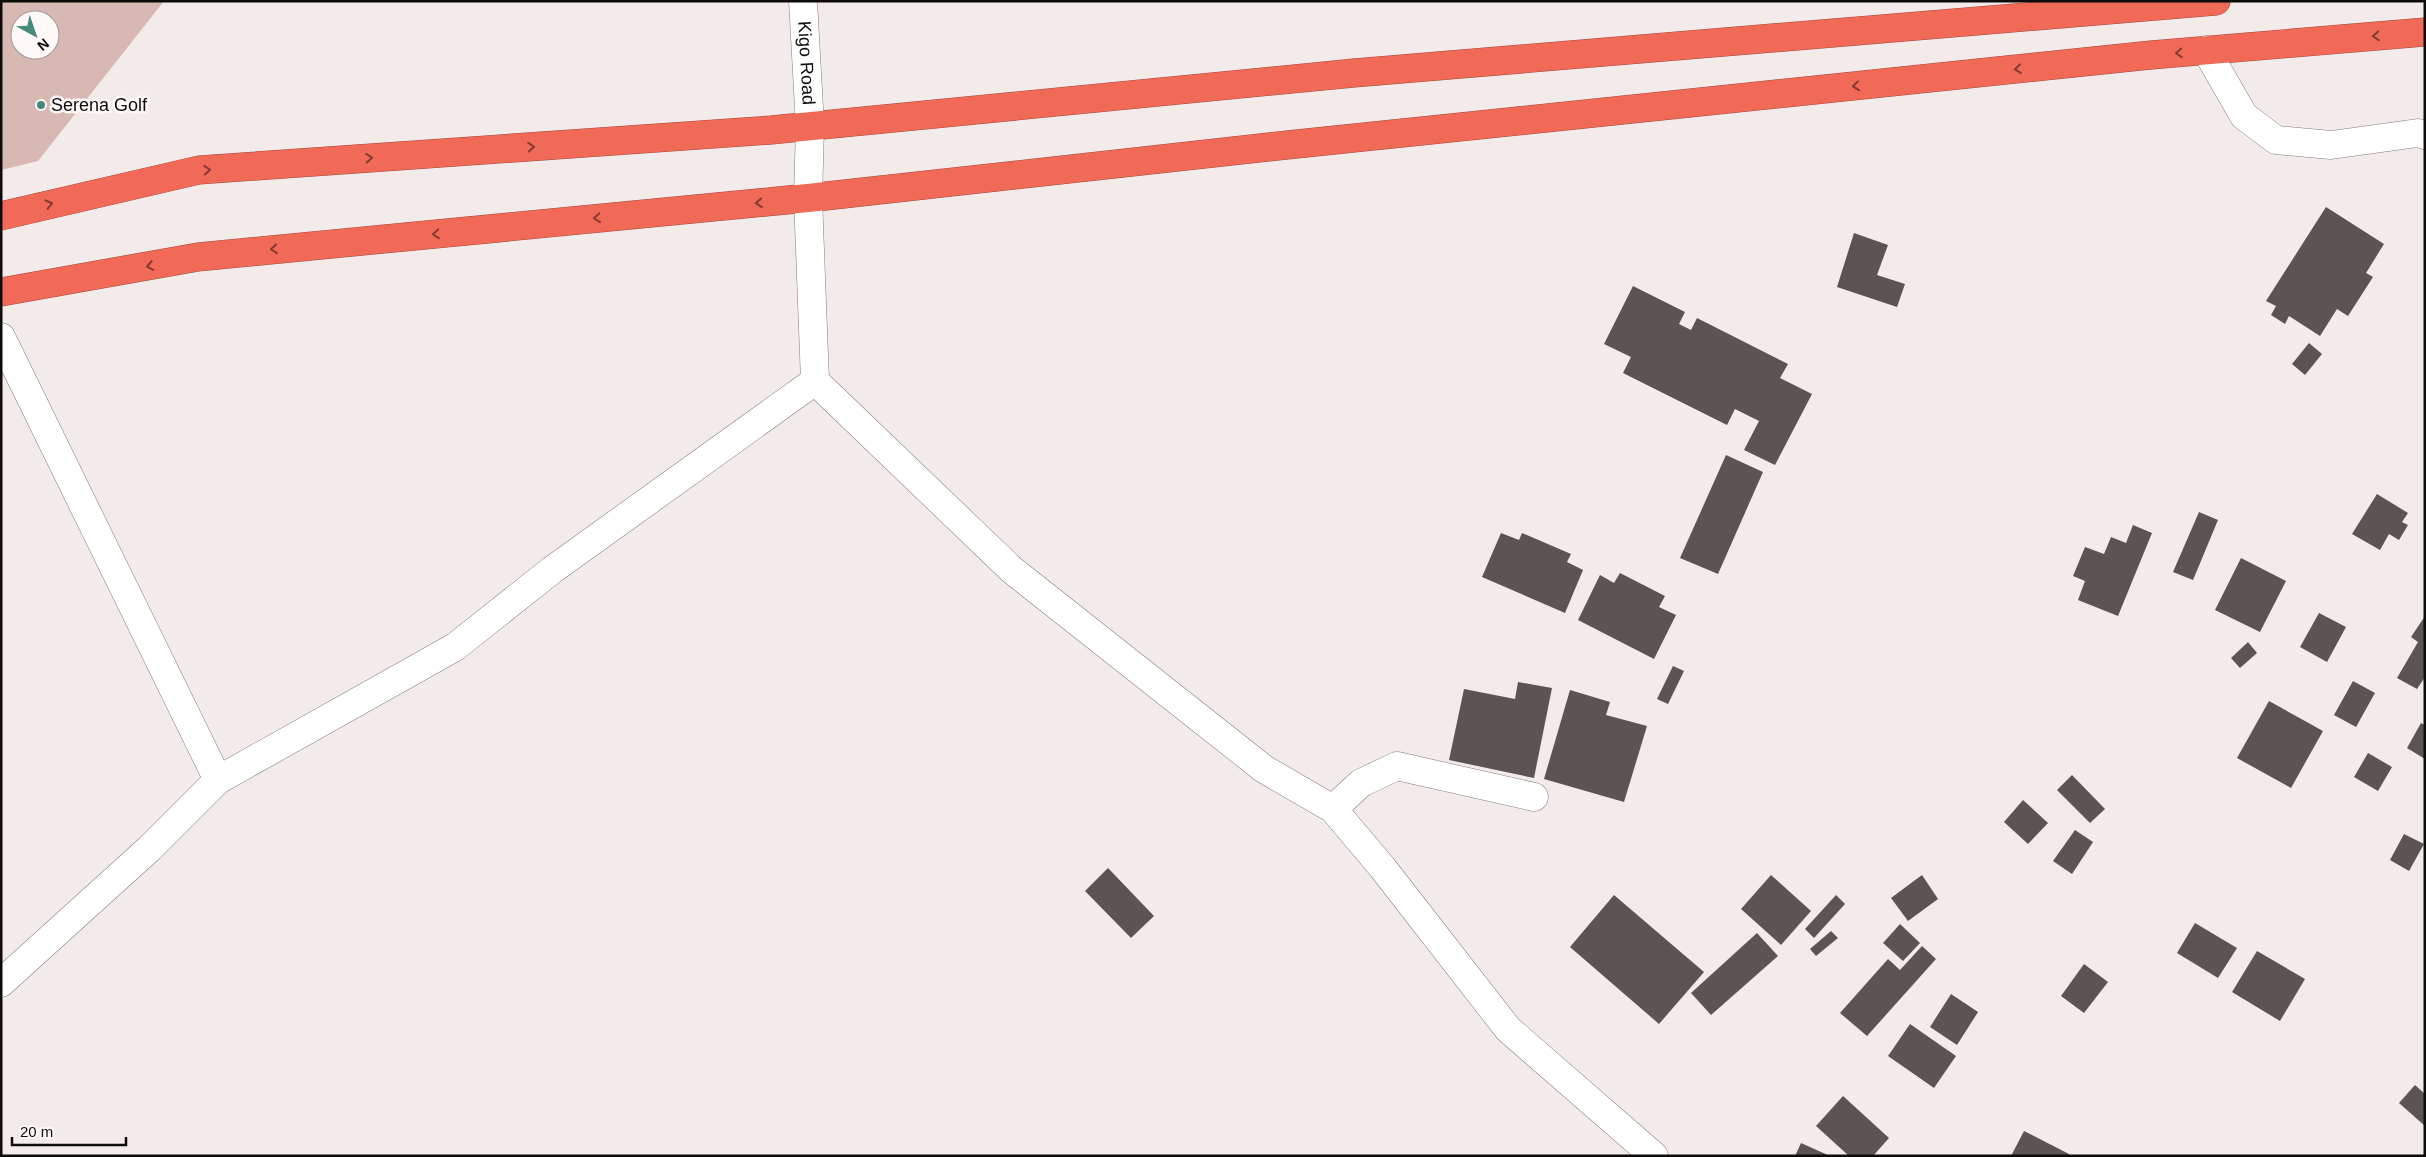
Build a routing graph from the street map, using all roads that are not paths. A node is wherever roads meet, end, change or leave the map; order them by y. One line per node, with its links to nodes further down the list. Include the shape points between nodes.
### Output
1 (803, 1): 5 (street, Kigo Road)
2 (2216, 1): 5 (highway, via 1354,72)
3 (2425, 32): 4 (highway, one-way to 4)
4 (2206, 50): 6 (street, via 2244,116 2276,140 2331,145 2418,134); 7 (highway, one-way to 7)
5 (810, 126): 7 (street, Kigo Road); 8 (highway, one-way to 5, via 199,170)
6 (2425, 136)
7 (808, 198): 9 (highway, one-way to 9, via 198,257); 11 (street, Kigo Road)
8 (1, 216)
9 (1, 292)
10 (1, 337): 12 (street)
11 (815, 381): 12 (street, via 552,570 455,647); 14 (street, via 1012,570 1264,769)
12 (218, 780): 15 (street, via 150,848)
13 (1534, 797): 14 (street, via 1397,766 1361,783)
14 (1333, 809): 16 (street, via 1508,1029)
15 (1, 983)
16 (1654, 1156)

